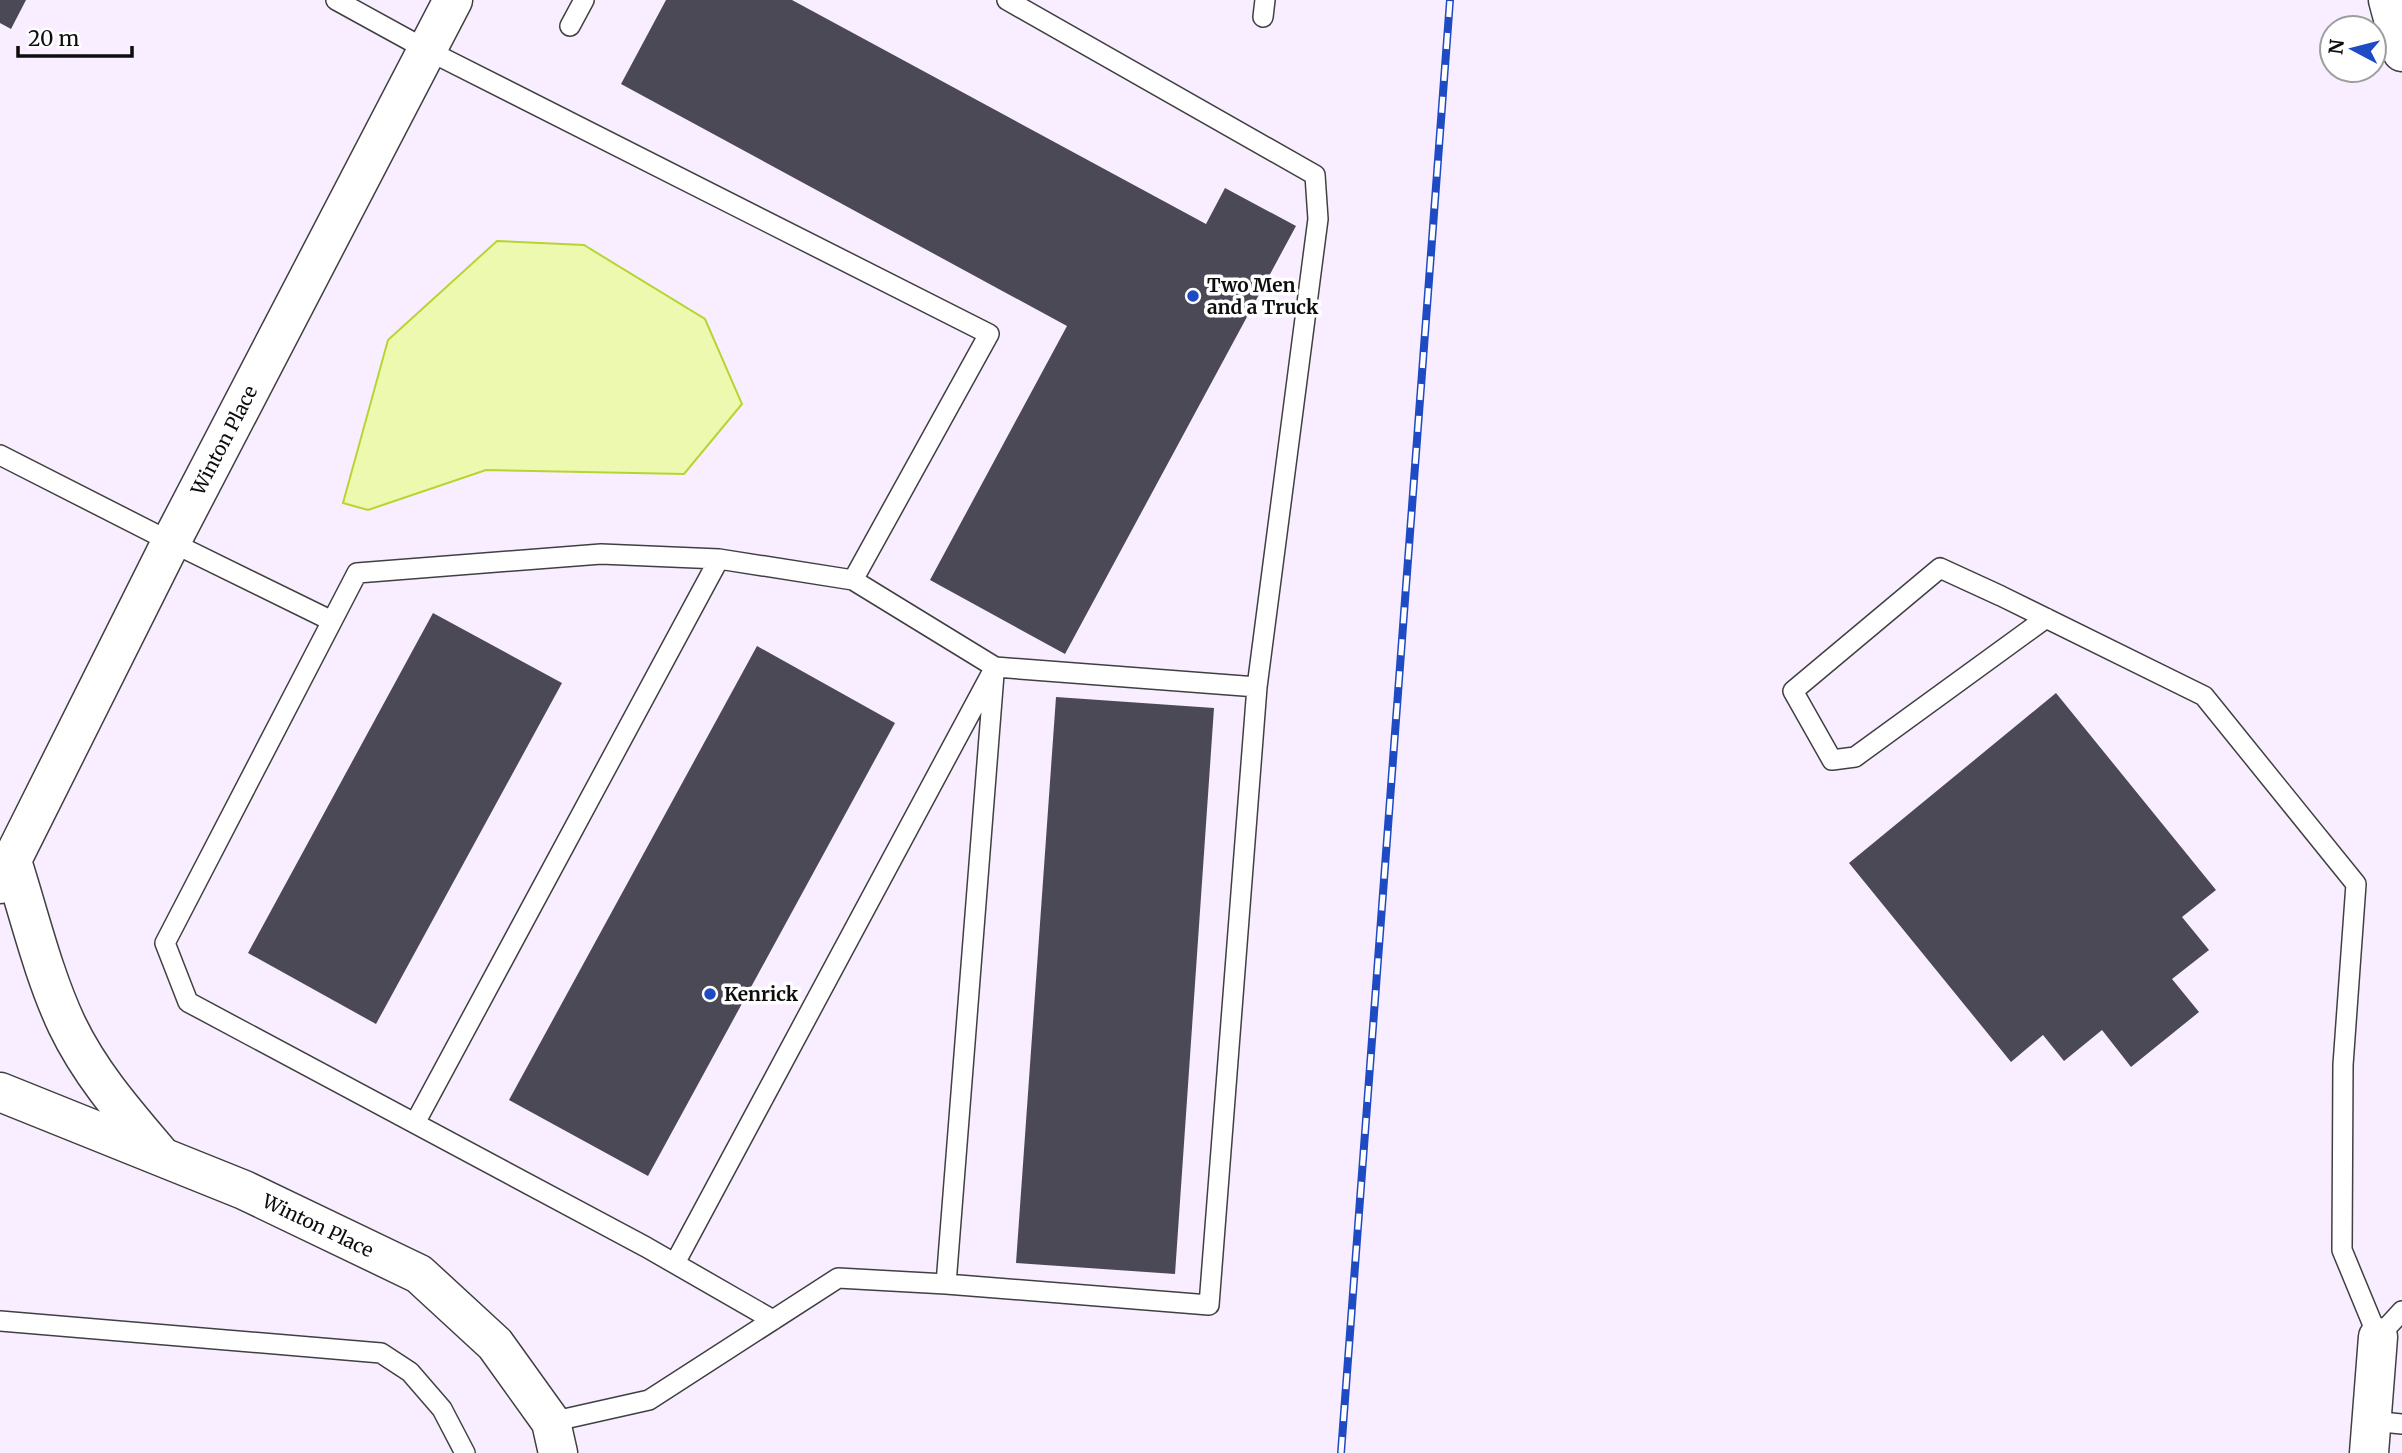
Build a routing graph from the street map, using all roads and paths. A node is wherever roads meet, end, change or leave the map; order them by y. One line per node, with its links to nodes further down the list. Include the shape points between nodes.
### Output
1 (336, 0): 7 (lane)
2 (453, 0): 7 (street, Winton Place)
3 (584, 0): 6 (lane)
4 (1007, 0): 16 (lane, via 1315,175 1318,219)
5 (2388, 0): 8 (street)
6 (570, 26)
7 (427, 50): 10 (street, Winton Place); 12 (lane, via 989,334)
8 (2402, 52)
9 (0, 455): 10 (lane)
10 (171, 542): 14 (lane); 17 (street, Winton Place)
11 (719, 559): 12 (lane); 14 (lane, via 601,554 357,573); 19 (lane)
12 (853, 580): 15 (lane)
13 (2046, 618): 13 (lane, via 1940,568 1793,691 1832,760 1855,757); 25 (lane, via 2204,696 2356,884 2343,1065 2342,1250)
14 (332, 621): 19 (lane, via 165,943 188,1002)
15 (995, 667): 16 (lane); 21 (lane); 22 (lane)
16 (1257, 687): 22 (lane, via 1209,1305)
17 (4, 871): 20 (street, via 67,1025 106,1091)
18 (0, 1092): 20 (street, Winton Place)
19 (415, 1123): 21 (lane)
20 (161, 1156): 27 (street, Winton Place, via 244,1190 419,1274 495,1344)
21 (675, 1263): 23 (lane)
22 (946, 1284): 23 (lane, via 838,1278)
23 (774, 1320): 27 (lane, via 649,1400)
24 (0, 1321): 28 (lane, via 381,1353 410,1372 442,1409)
25 (2390, 1324): 26 (street)
26 (2381, 1433)
27 (554, 1437)
28 (465, 1453)

